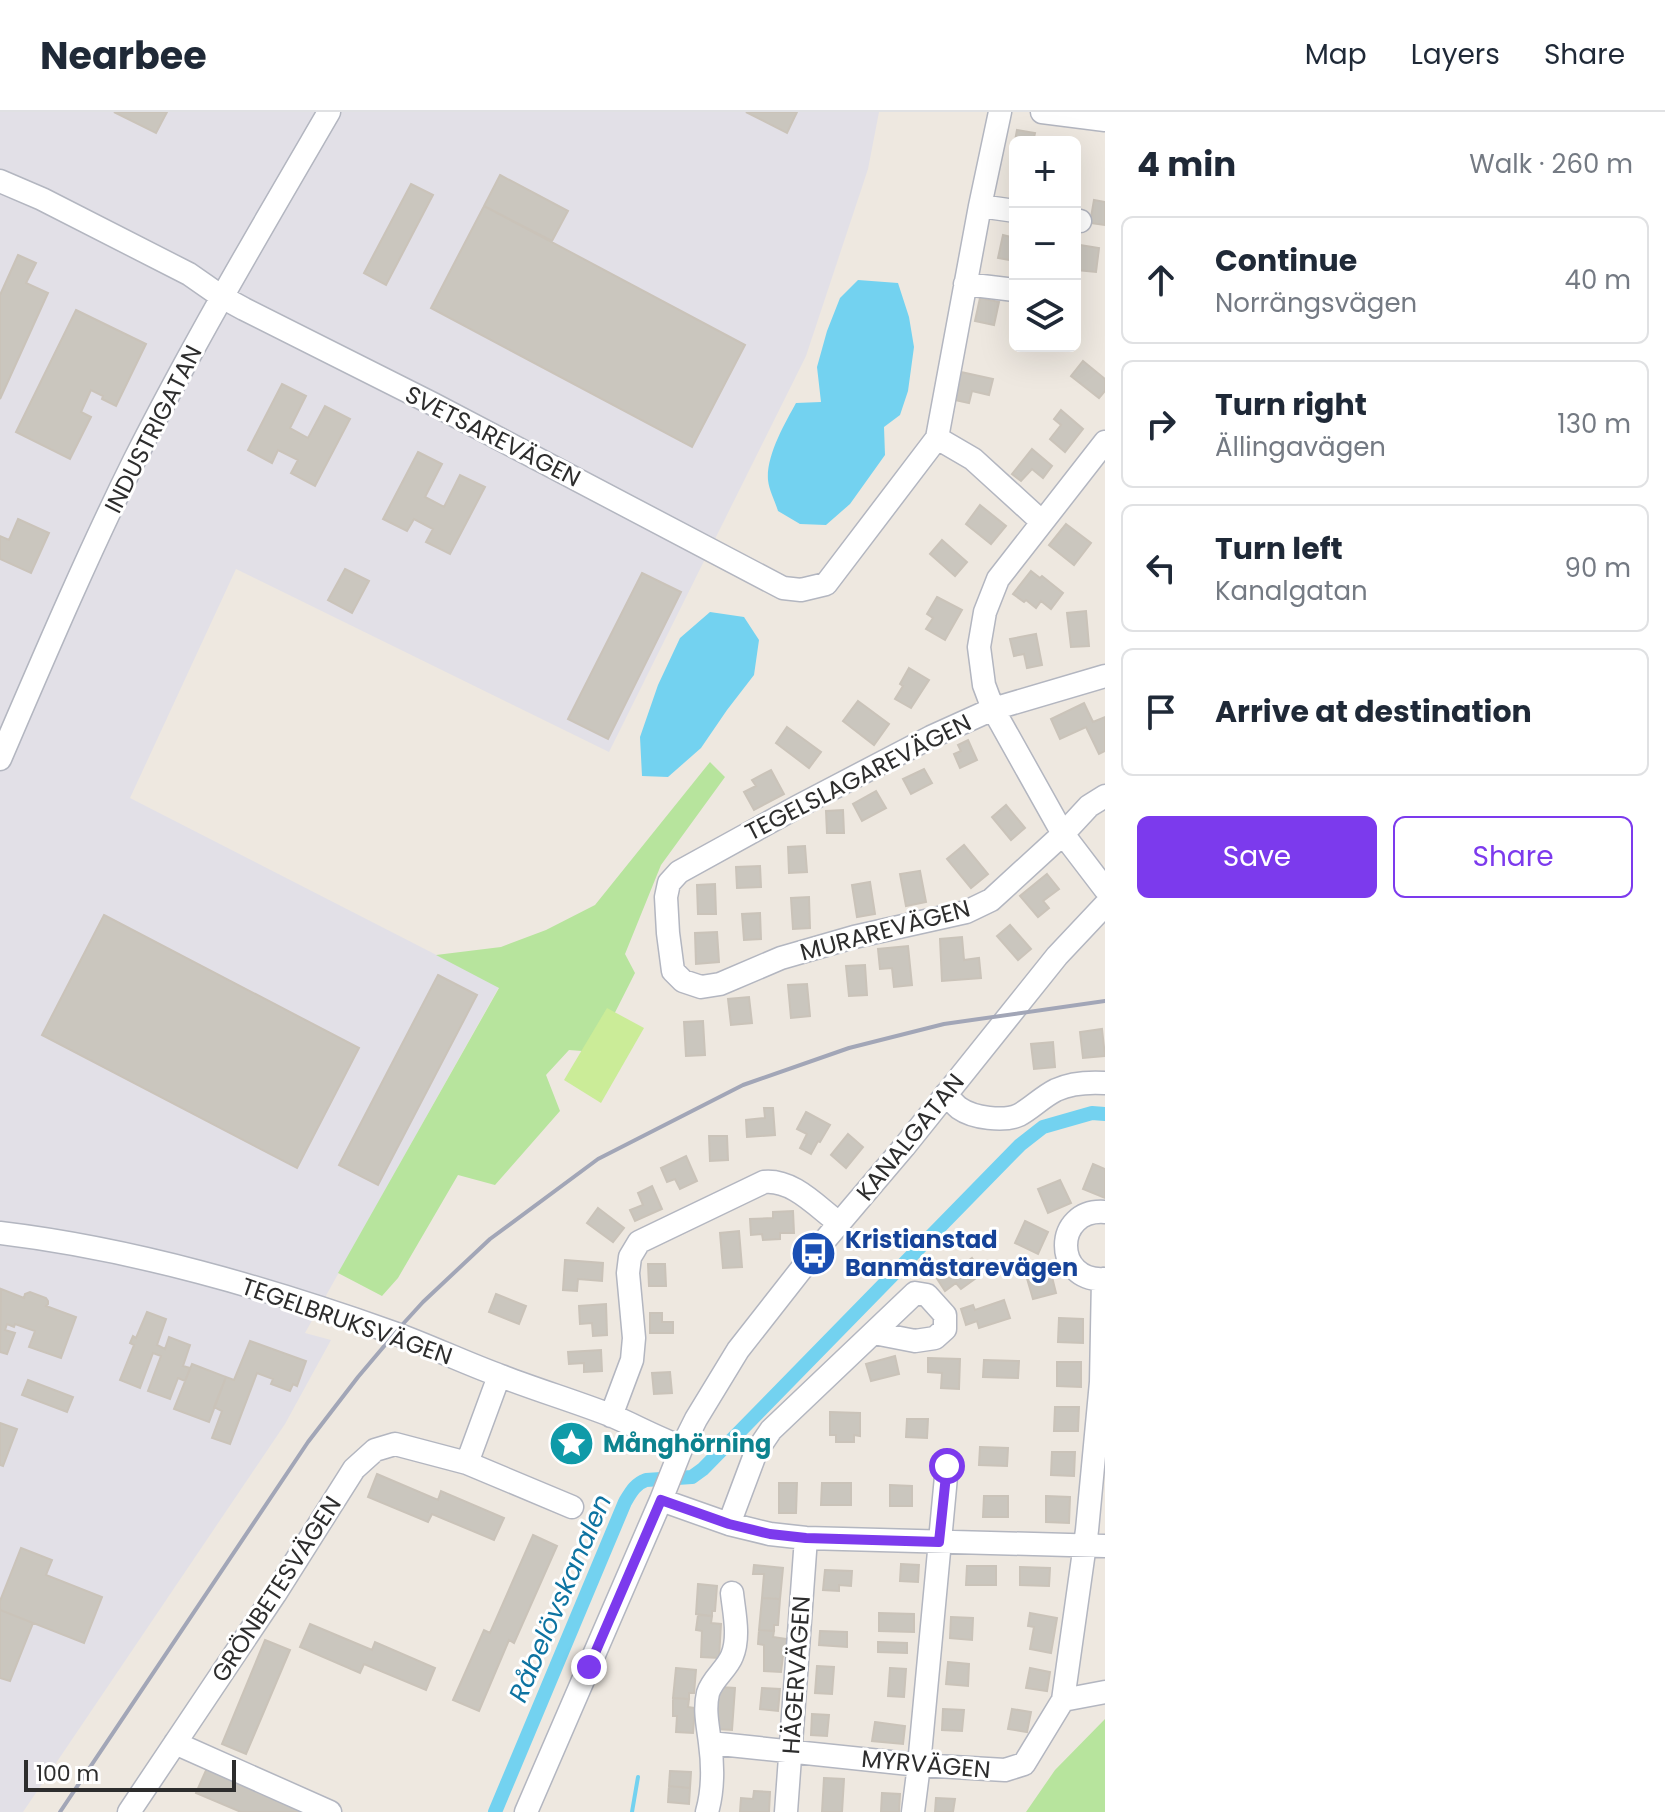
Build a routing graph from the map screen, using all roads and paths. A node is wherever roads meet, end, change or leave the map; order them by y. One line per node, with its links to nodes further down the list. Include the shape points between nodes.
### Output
1 (329, 112): 10 (street, INDUSTRIGATAN)
2 (1000, 112): 6 (street)
3 (1042, 112): 4 (street)
4 (1105, 120)
5 (0, 181): 10 (street, SVETSAREVÄGEN, via 189,274)
6 (980, 206): 7 (street); 8 (street)
7 (1009, 210)
8 (965, 284): 9 (street); 11 (street)
9 (1009, 289)
10 (222, 297): 11 (street, SVETSAREVÄGEN, via 783,588 826,584); 16 (street, INDUSTRIGATAN, via 134,461)
11 (937, 438): 13 (street, via 973,459)
12 (1102, 452): 13 (street)
13 (1041, 521): 15 (street, via 998,579 985,612 980,663)
14 (1105, 676): 15 (street, TEGELSLAGAREVÄGEN)
15 (993, 709): 18 (street); 21 (street, TEGELSLAGAREVÄGEN, via 679,872 666,897)
16 (0, 759)
17 (1105, 796): 18 (street, MURAREVÄGEN)
18 (1063, 834): 19 (street); 21 (street, MURAREVÄGEN, via 991,900 966,912 781,958 720,984 701,987 683,981 673,971)
19 (1105, 889)
20 (1105, 905): 23 (street, KANALGATAN)
21 (668, 933)
22 (1105, 1083): 23 (street, via 1067,1086 1022,1114 1001,1119 959,1108)
23 (946, 1094): 25 (street, KANALGATAN)
24 (1105, 1212): 27 (street, via 1076,1222 1066,1247 1077,1271)
25 (839, 1223): 30 (street, via 790,1186 764,1182 639,1242 628,1273 632,1360); 31 (street, KANALGATAN, via 738,1350)
26 (0, 1233): 29 (street, TEGELBRUKSVÄGEN, via 147,1259 244,1284 395,1334)
27 (1104, 1279): 39 (street)
28 (874, 1333): 36 (street, via 771,1430 756,1452)
29 (499, 1376): 30 (street, TEGELBRUKSVÄGEN); 32 (street)
30 (611, 1416): 31 (street, TEGELBRUKSVÄGEN)
31 (679, 1455): 34 (street, KANALGATAN)
32 (467, 1463): 35 (street, GRÖNBETESVÄGEN); 43 (street, GRÖNBETESVÄGEN, via 395,1444 375,1450 354,1469)
33 (947, 1466): 38 (street)
34 (664, 1493): 36 (street); 49 (street, KANALGATAN)
35 (572, 1507)
36 (729, 1524): 37 (street)
37 (806, 1538): 38 (street); 45 (street, HÄGERVÄGEN)
38 (939, 1542): 39 (street); 46 (street)
39 (1095, 1546): 42 (street)
40 (732, 1593): 44 (street, via 735,1642 709,1691)
41 (1105, 1692): 42 (street)
42 (1063, 1700): 46 (street, MYRVÄGEN, via 1024,1764 1005,1770)
43 (175, 1743): 47 (street, GRÖNBETESVÄGEN); 48 (street)
44 (710, 1743): 45 (street, MYRVÄGEN); 50 (street)
45 (791, 1751): 46 (street, MYRVÄGEN); 51 (street, HÄGERVÄGEN)
46 (919, 1765): 52 (street)
47 (129, 1812)
48 (330, 1812)
49 (526, 1812)
50 (707, 1812)
51 (786, 1812)
52 (913, 1812)

